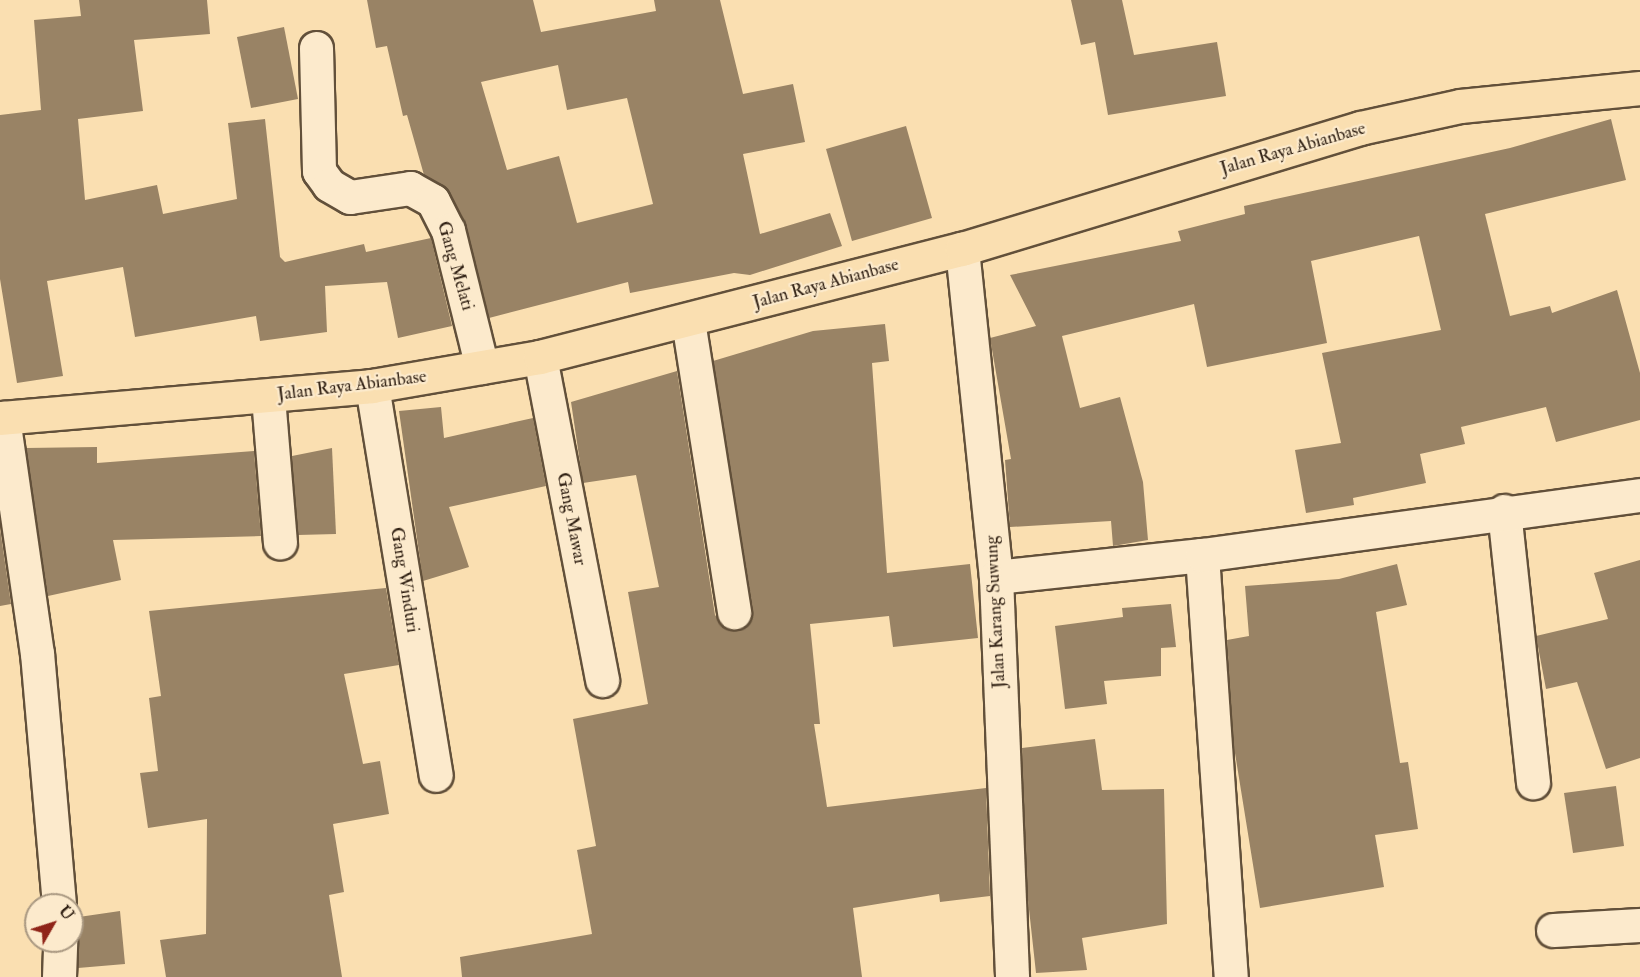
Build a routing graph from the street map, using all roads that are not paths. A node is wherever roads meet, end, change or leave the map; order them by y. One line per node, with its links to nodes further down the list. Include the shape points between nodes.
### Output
1 (316, 48): 6 (street, Gang Melati, via 319,171 329,185 350,197 410,188 433,201 448,230)
2 (1640, 88): 3 (main road, Jalan Raya Abianbase, via 1460,106 1360,128)
3 (962, 249): 4 (main road, Jalan Raya Abianbase); 14 (street, Jalan Karang Suwung)
4 (688, 321): 5 (main road, Jalan Raya Abianbase); 15 (street)
5 (540, 357): 6 (main road, Jalan Raya Abianbase); 16 (street, Gang Mawar)
6 (482, 367): 7 (main road, Jalan Raya Abianbase)
7 (372, 386): 8 (main road, Jalan Raya Abianbase); 17 (street, Gang Winduri)
8 (268, 397): 9 (main road, Jalan Raya Abianbase); 12 (street)
9 (1, 418): 19 (street, via 37,653)
10 (1640, 495): 11 (street)
11 (1504, 512): 13 (street); 18 (street)
12 (280, 543)
13 (1202, 555): 14 (street); 25 (street)
14 (996, 577): 24 (street, Jalan Karang Suwung)
15 (734, 612)
16 (602, 680)
17 (436, 775)
18 (1533, 782)
19 (58, 893)
20 (1640, 925): 21 (street)
21 (1553, 930)
22 (60, 953): 23 (street)
23 (59, 977)
24 (1012, 977)
25 (1231, 977)

